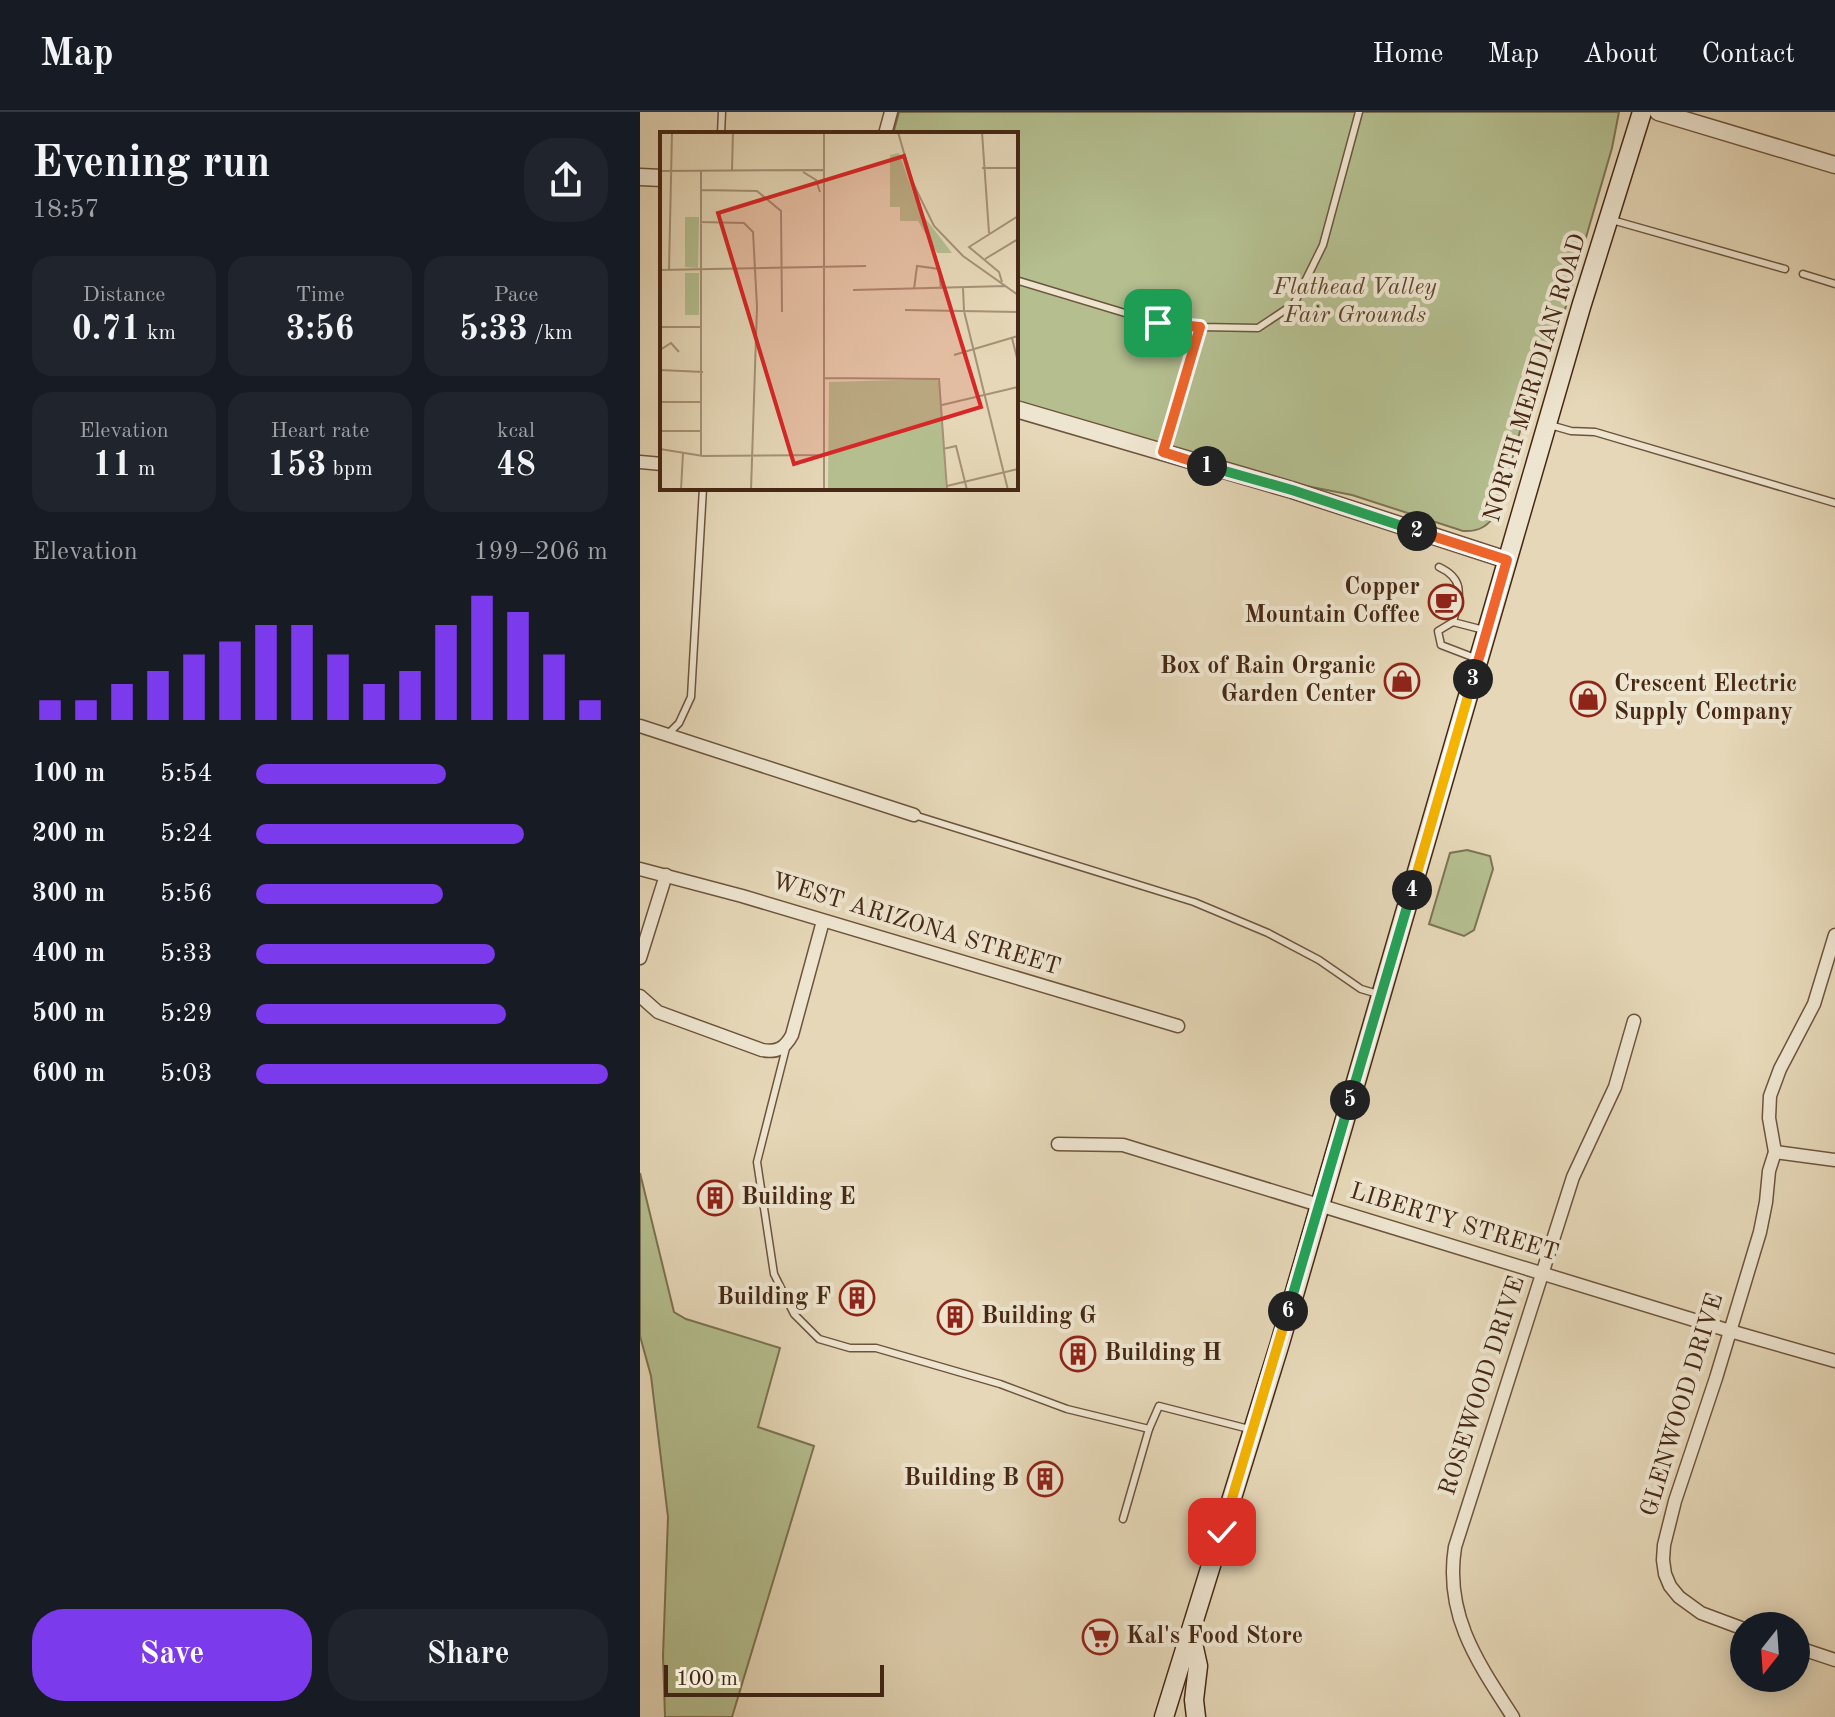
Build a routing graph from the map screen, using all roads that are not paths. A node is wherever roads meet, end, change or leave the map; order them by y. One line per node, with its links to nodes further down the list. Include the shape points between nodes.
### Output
1 (722, 112): 6 (lane)
2 (891, 112): 7 (street)
3 (1359, 112): 16 (lane, via 1323,245 1294,304 1258,328)
4 (1642, 112): 11 (main road, NORTH MERIDIAN ROAD)
5 (1658, 112): 8 (street)
6 (721, 132)
7 (886, 132)
8 (1835, 165)
9 (640, 177): 10 (street)
10 (660, 178)
11 (1609, 219): 12 (lane); 18 (main road, NORTH MERIDIAN ROAD)
12 (1785, 269)
13 (1803, 274): 15 (lane)
14 (1018, 281): 16 (lane, via 1158,323)
15 (1835, 284)
16 (1200, 327): 19 (lane)
17 (1018, 410): 19 (street)
18 (1547, 424): 23 (lane, via 1595,432); 24 (main road, NORTH MERIDIAN ROAD)
19 (1163, 452): 24 (street)
20 (640, 462): 21 (street)
21 (660, 464)
22 (703, 490): 30 (lane, via 691,697)
23 (1835, 503)
24 (1507, 560): 27 (main road, NORTH MERIDIAN ROAD)
25 (1439, 567): 26 (lane, via 1458,585)
26 (1453, 622): 27 (lane); 28 (lane, via 1438,631 1441,645)
27 (1487, 631): 28 (main road, NORTH MERIDIAN ROAD)
28 (1479, 659): 40 (main road, NORTH MERIDIAN ROAD)
29 (640, 726): 30 (street)
30 (667, 735): 31 (street)
31 (914, 815): 40 (lane, via 1194,902 1268,933)
32 (640, 869): 33 (street, WEST ARIZONA STREET)
33 (666, 875): 34 (street, WEST ARIZONA STREET); 36 (street)
34 (823, 921): 42 (street, WEST ARIZONA STREET); 43 (street)
35 (1835, 935): 37 (street, GLENWOOD DRIVE)
36 (640, 958)
37 (1820, 985): 38 (street); 45 (street, GLENWOOD DRIVE, via 1770,1096)
38 (1835, 990)
39 (640, 996): 43 (street, via 658,1012 762,1050)
40 (1381, 996): 47 (main road, NORTH MERIDIAN ROAD)
41 (1634, 1021): 48 (street, ROSEWOOD DRIVE, via 1615,1087 1573,1177)
42 (1178, 1026)
43 (786, 1045): 51 (lane, via 757,1162 774,1274 794,1314 819,1339 850,1348 876,1348 1067,1409)
44 (1058, 1144): 47 (street, LIBERTY STREET, via 1123,1145)
45 (1775, 1152): 46 (street); 49 (street, GLENWOOD DRIVE, via 1760,1232)
46 (1835, 1160)
47 (1320, 1205): 48 (street, LIBERTY STREET); 52 (main road, NORTH MERIDIAN ROAD)
48 (1542, 1273): 49 (street, LIBERTY STREET); 60 (street, ROSEWOOD DRIVE, via 1453,1560 1453,1588 1464,1632)
49 (1730, 1331): 50 (street, LIBERTY STREET); 54 (street, GLENWOOD DRIVE, via 1666,1531 1663,1560 1679,1597)
50 (1835, 1361)
51 (1149, 1429): 52 (lane, via 1159,1406); 53 (lane)
52 (1253, 1430): 55 (main road, NORTH MERIDIAN ROAD)
53 (1123, 1519)
54 (1730, 1624)
55 (1191, 1634): 58 (main road, NORTH MERIDIAN ROAD); 59 (main road, via 1198,1666)
56 (1810, 1652): 57 (street)
57 (1835, 1660)
58 (1164, 1717)
59 (1196, 1717)
60 (1513, 1717)

